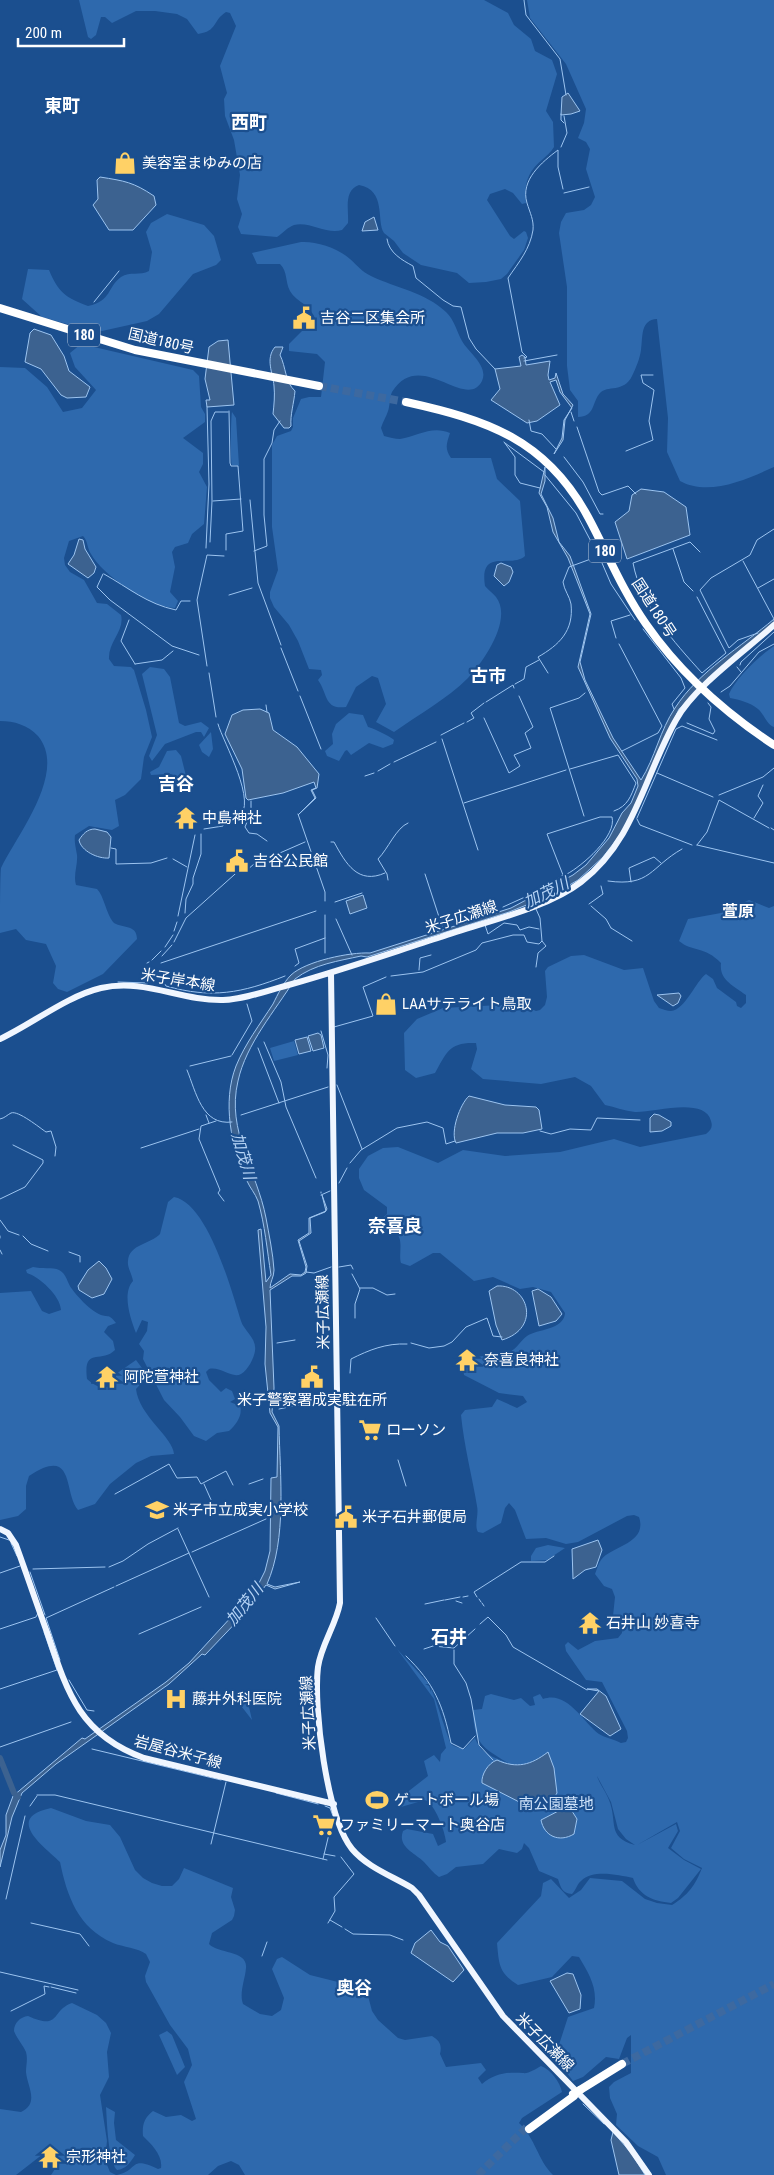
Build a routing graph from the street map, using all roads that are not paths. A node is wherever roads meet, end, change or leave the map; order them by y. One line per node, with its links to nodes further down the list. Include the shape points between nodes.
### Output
1 (0, 308): 2 (highway, 国道180号 / 180, via 106,342)
2 (319, 386)
3 (406, 402): 5 (highway, 国道180号 / 180, via 458,413 491,425 519,440 552,467 579,502 645,623 673,660)
4 (774, 625): 5 (main road, 米子広瀬線)
5 (702, 689): 6 (highway, 国道180号 / 180, via 741,724); 7 (main road, 米子広瀬線, via 675,721 626,832 602,864 580,883 536,905)
6 (774, 745)
7 (331, 973): 8 (main road, 米子岸本線, via 223,1000 185,996 141,985 109,986 78,996); 10 (main road, 米子広瀬線, via 340,1603 317,1678 321,1748)
8 (0, 1039)
9 (0, 1529): 10 (main road, 岩屋谷米子線, via 8,1533 16,1545 67,1691 102,1737 144,1758)
10 (334, 1804): 13 (main road, 米子広瀬線, via 351,1847 360,1857 419,1895 502,2016 626,2142)
11 (623, 2065): 12 (highway)
12 (528, 2128)
13 (649, 2175)

